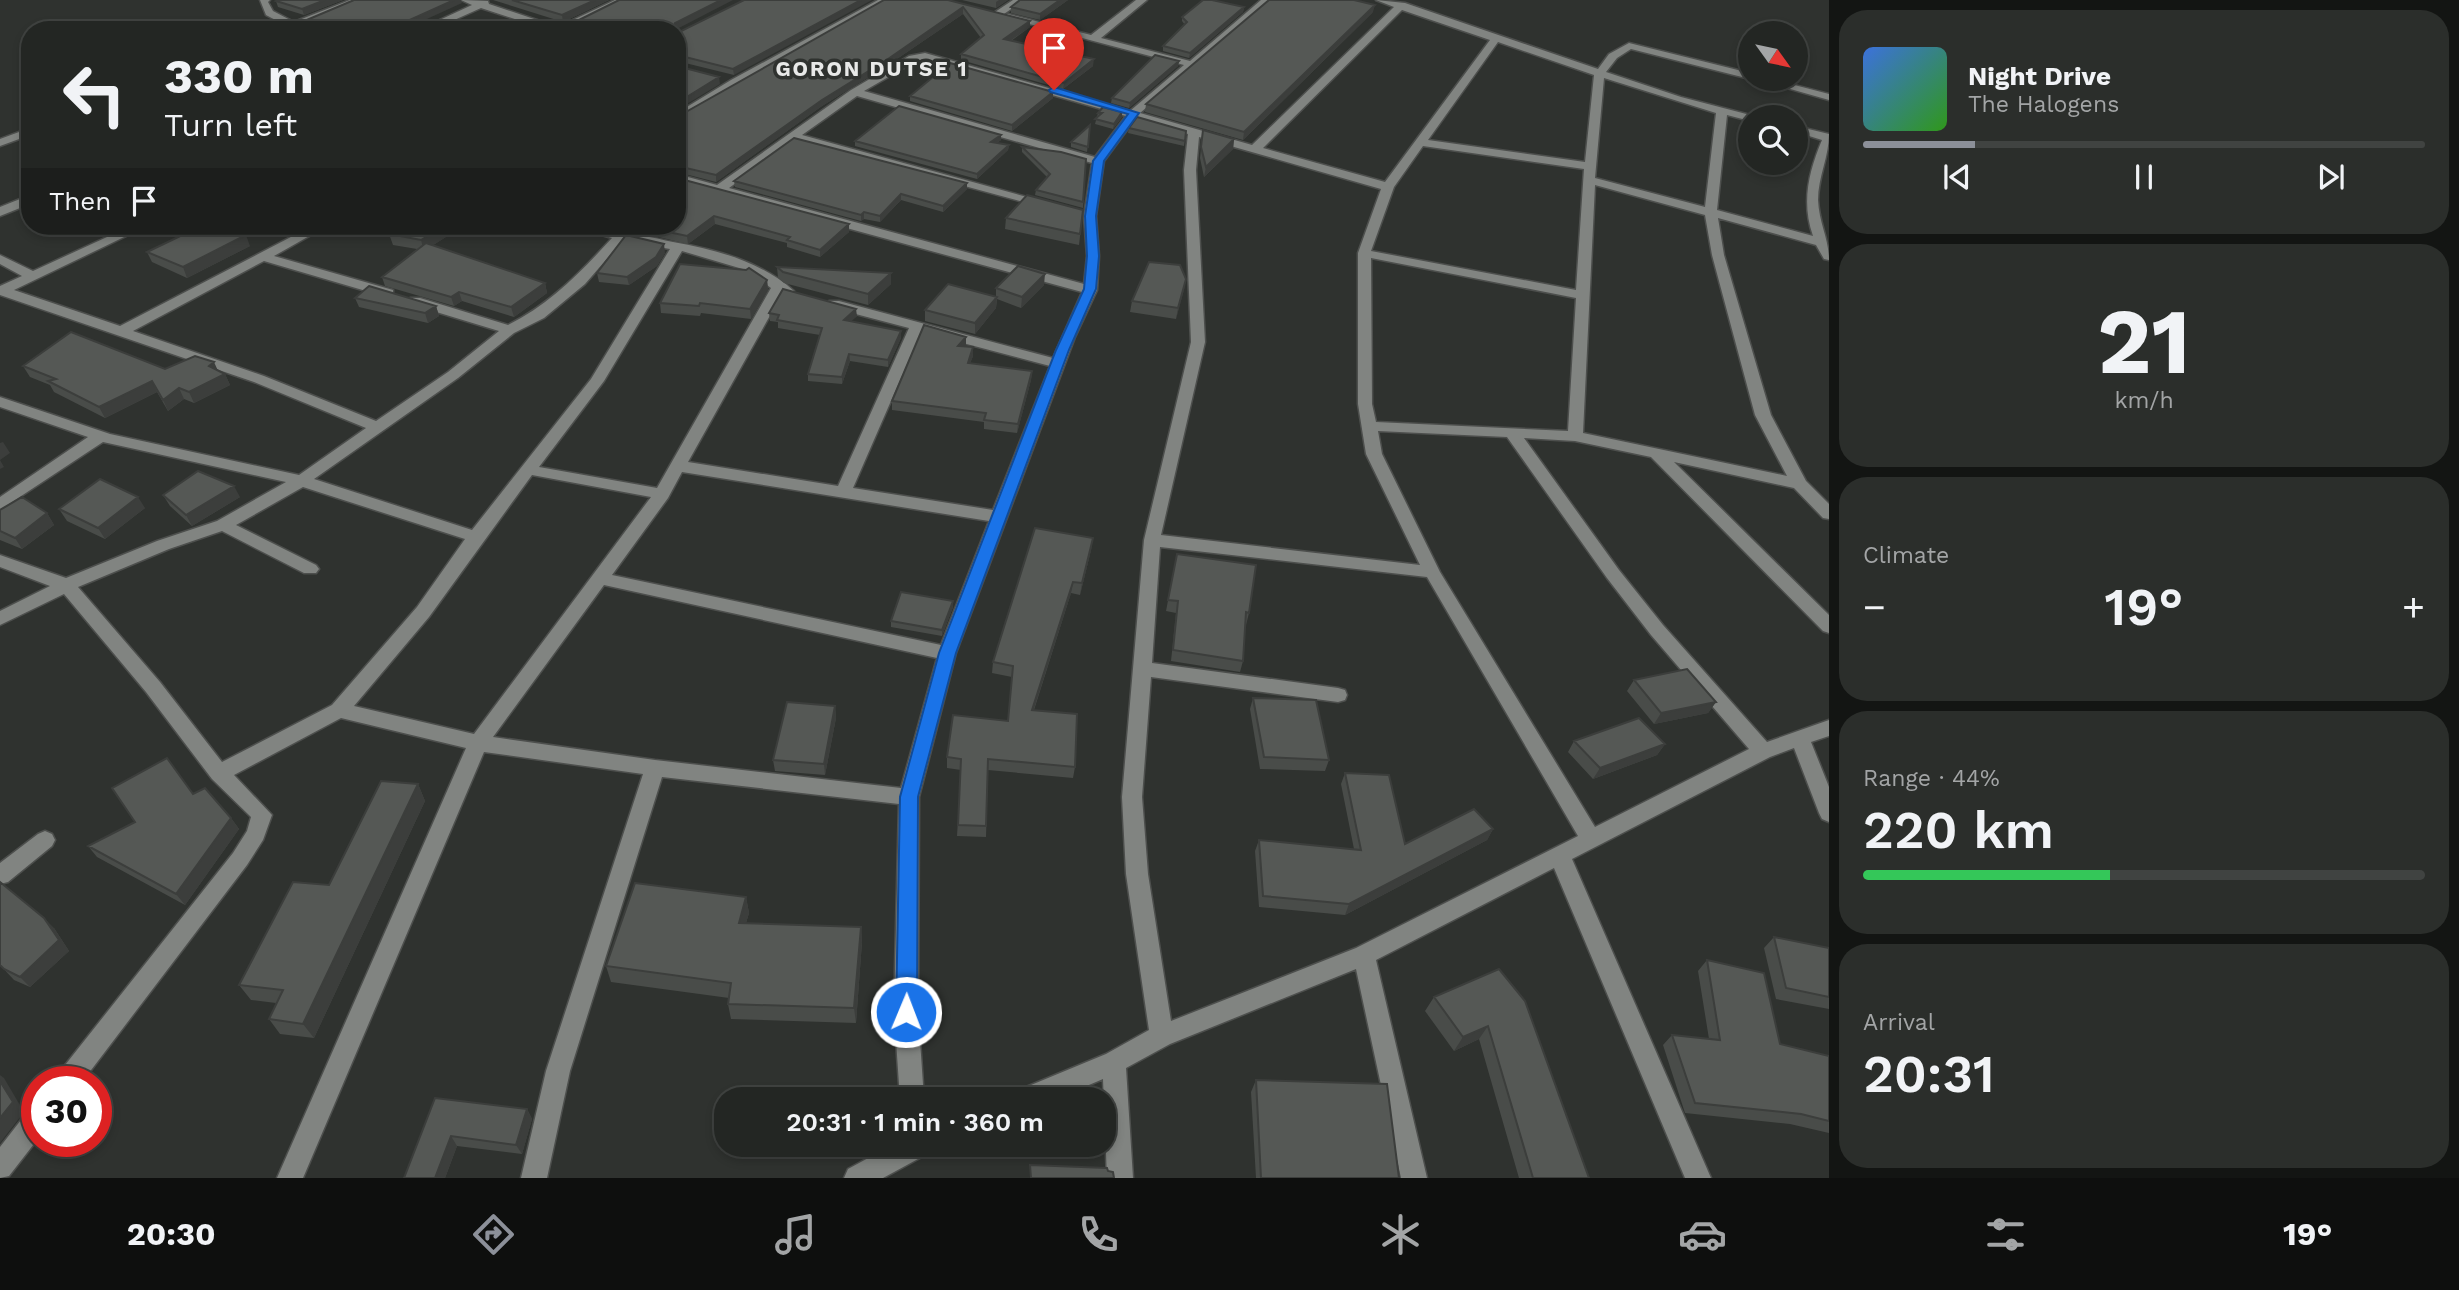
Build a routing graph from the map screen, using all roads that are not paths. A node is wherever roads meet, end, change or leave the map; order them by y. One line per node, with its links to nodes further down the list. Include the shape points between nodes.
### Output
1 (265, 0): 15 (street, via 269,13)
2 (359, 0): 16 (street)
3 (466, 0): 11 (street)
4 (491, 0): 11 (street)
5 (623, 0): 19 (street)
6 (885, 0): 28 (street, via 729,80)
7 (1019, 0): 14 (street)
8 (1142, 0): 21 (street)
9 (1266, 0): 22 (street)
10 (1381, 0): 12 (street)
11 (480, 5): 17 (street); 18 (street)
12 (1402, 5): 20 (street); 39 (street)
13 (986, 11): 14 (street)
14 (998, 14): 21 (street)
15 (285, 21)
16 (304, 21)
17 (444, 21)
18 (531, 21)
19 (578, 21)
20 (1497, 37): 24 (street); 38 (street)
21 (1093, 39): 22 (street)
22 (1191, 64): 30 (street)
23 (1738, 73): 24 (street, via 1629,46 1613,56)
24 (1599, 74): 29 (street); 41 (street)
25 (1806, 91): 27 (street)
26 (855, 92): 30 (street, via 925,55); 35 (street); 40 (street)
27 (1829, 97)
28 (686, 111)
29 (1722, 112): 31 (street); 49 (street)
30 (1134, 113): 32 (street); 40 (street)
31 (1738, 115)
32 (1194, 131): 39 (street); 87 (street, via 1190,170 1198,342)
33 (1808, 133): 36 (street)
34 (21, 135): 37 (street)
35 (793, 136): 45 (street); 47 (street)
36 (1829, 137): 54 (street, via 1811,186)
37 (0, 143)
38 (1423, 143): 41 (street); 44 (street)
39 (1255, 149): 44 (street)
40 (1098, 161): 62 (street, via 1084,214 1093,256)
41 (1590, 166): 42 (street)
42 (1589, 180): 49 (street); 64 (street)
43 (686, 181): 45 (street)
44 (1388, 187): 56 (street)
45 (720, 190): 62 (street)
46 (21, 203): 48 (street)
47 (1064, 209)
48 (0, 212)
49 (1712, 212): 54 (street); 79 (street, via 1718,255 1763,415)
50 (122, 235): 60 (street)
51 (303, 235): 57 (street)
52 (616, 235): 53 (street)
53 (620, 236): 55 (street); 66 (street, via 570,290 539,315)
54 (1824, 242): 58 (street)
55 (678, 247): 61 (street, via 736,261 755,269); 77 (street, via 597,381)
56 (1364, 253): 64 (street); 70 (street)
57 (261, 256): 66 (street); 67 (street)
58 (1829, 256)
59 (0, 259): 60 (street)
60 (33, 276): 63 (street)
61 (778, 288): 65 (street); 76 (street)
62 (1090, 289): 68 (street)
63 (1, 291): 67 (street)
64 (1583, 295): 74 (street)
65 (917, 326): 68 (street); 80 (street)
66 (509, 330): 71 (street)
67 (122, 331): 71 (street)
68 (1057, 364): 84 (street)
69 (0, 402): 73 (street)
70 (1369, 426): 72 (street); 90 (street, via 1374,454)
71 (377, 427): 78 (street)
72 (1512, 433): 74 (street); 102 (street, via 1642,611)
73 (102, 435): 78 (street); 82 (street)
74 (1575, 436): 75 (street)
75 (1656, 453): 79 (street); 94 (street)
76 (678, 466): 80 (street); 81 (street)
77 (530, 470): 81 (street); 86 (street)
78 (301, 481): 85 (street); 86 (street)
79 (1799, 484): 83 (street)
80 (843, 493): 84 (street)
81 (662, 495): 91 (street)
82 (0, 505)
83 (1829, 514)
84 (1000, 517): 95 (street)
85 (223, 524): 89 (street); 92 (street)
86 (476, 537): 98 (street, via 423,612)
87 (1152, 540): 90 (street); 96 (street)
88 (0, 561): 92 (street)
89 (310, 569)
90 (1432, 572): 107 (street)
91 (599, 578): 95 (street); 101 (street)
92 (66, 586): 93 (street); 104 (street)
93 (0, 619)
94 (1829, 626)
95 (947, 653): 105 (street)
96 (1141, 670): 97 (street); 112 (street, via 1132,797 1137,874)
97 (1338, 695)
98 (339, 710): 101 (street); 104 (street)
99 (1829, 728): 100 (street)
100 (1800, 738): 102 (street); 106 (street)
101 (478, 743): 103 (street); 120 (street)
102 (1763, 751): 107 (street)
103 (655, 768): 105 (street); 121 (street, via 558,1070)
104 (219, 773): 114 (street, via 262,815 256,834)
105 (909, 797): 115 (street, via 906,1012)
106 (1829, 813)
107 (1590, 838): 109 (street)
108 (45, 840): 110 (street)
109 (1560, 856): 111 (street); 125 (street)
110 (0, 875)
111 (1364, 955): 112 (street); 124 (street)
112 (1162, 1036): 113 (street)
113 (1114, 1062): 116 (street); 123 (street)
114 (79, 1066)
115 (911, 1087)
116 (1056, 1087)
117 (21, 1140): 119 (street)
118 (895, 1157): 122 (street)
119 (0, 1167)
120 (290, 1178)
121 (534, 1178)
122 (857, 1178)
123 (1120, 1178)
124 (1414, 1178)
125 (1698, 1178)

